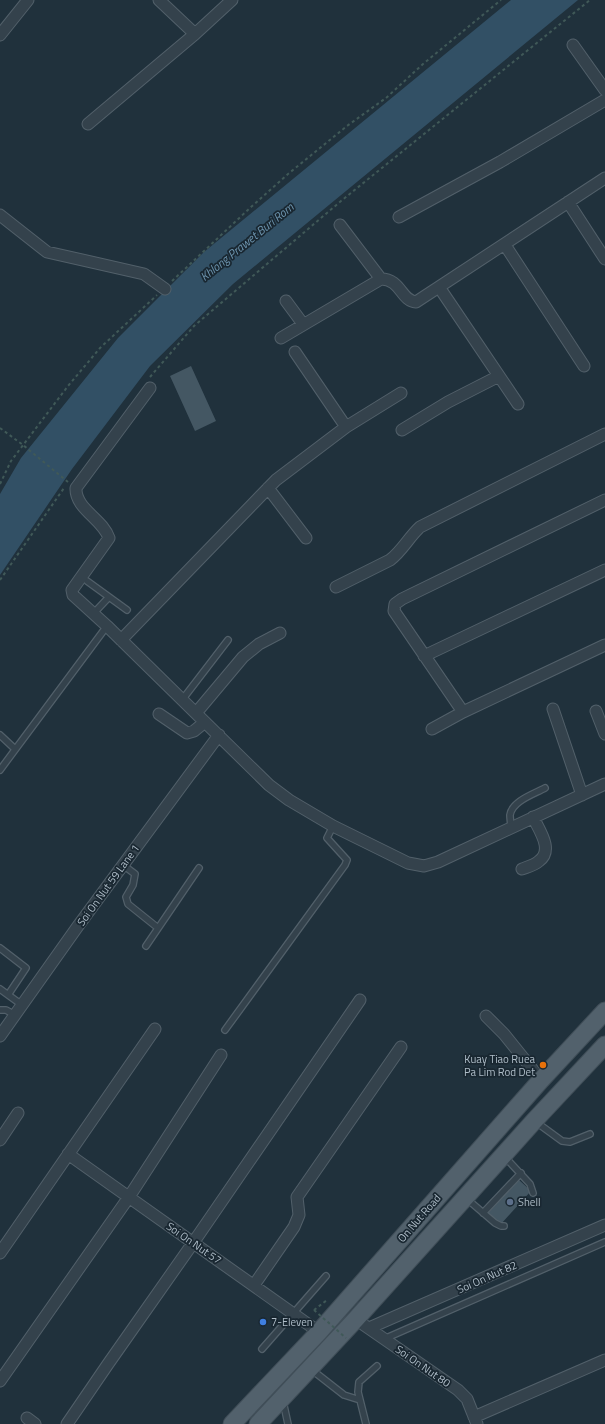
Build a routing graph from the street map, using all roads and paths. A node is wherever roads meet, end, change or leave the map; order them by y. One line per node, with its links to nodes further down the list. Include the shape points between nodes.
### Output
1 (28, 0): 7 (street)
2 (159, 0): 6 (street)
3 (232, 0): 6 (street)
4 (501, 0): 21 (path, via 386,98 288,174)
5 (590, 0): 28 (path, via 341,201 194,326)
6 (195, 34): 11 (street)
7 (0, 35)
8 (573, 45): 9 (street)
9 (605, 90)
10 (605, 100): 15 (street, via 500,162)
11 (88, 124)
12 (605, 178): 13 (street)
13 (568, 202): 17 (street); 18 (street)
14 (0, 215): 21 (street, via 47,252 144,274)
15 (399, 217)
16 (340, 225): 19 (street)
17 (505, 245): 20 (street); 26 (street)
18 (605, 258)
19 (381, 279): 20 (street, via 388,279 396,284 412,302); 23 (street)
20 (439, 287): 27 (street)
21 (165, 289): 35 (path, via 100,348)
22 (286, 301): 23 (street)
23 (303, 324): 24 (street)
24 (281, 338)
25 (295, 352): 31 (street)
26 (584, 366)
27 (499, 376): 30 (street); 33 (street, via 448,402)
28 (149, 383): 37 (street)
29 (401, 393): 31 (street)
30 (518, 404)
31 (346, 427): 38 (street)
32 (0, 428): 35 (path)
33 (402, 430)
34 (605, 434): 44 (street, via 420,527 400,552 390,560)
35 (23, 445): 36 (path, via 11,461); 37 (path)
36 (0, 484)
37 (73, 484): 42 (path); 47 (street, via 78,501 107,531 108,538 72,590 73,595)
38 (271, 485): 40 (street); 50 (street)
39 (605, 500): 53 (street, via 395,604 394,612)
40 (306, 538)
41 (605, 570): 53 (street)
42 (0, 580)
43 (88, 582): 45 (lane)
44 (336, 587)
45 (109, 597): 46 (lane); 47 (lane)
46 (127, 610)
47 (93, 614): 48 (street)
48 (107, 626): 50 (street); 65 (lane)
49 (280, 633): 58 (street, via 259,644 243,657)
50 (121, 640): 54 (street)
51 (228, 640): 54 (lane)
52 (605, 645): 57 (street)
53 (424, 656): 57 (street)
54 (182, 700): 58 (street)
55 (553, 709): 69 (street)
56 (596, 711): 62 (street)
57 (463, 712): 61 (street)
58 (196, 713): 60 (street)
59 (159, 714): 60 (street, via 187,733)
60 (205, 722): 64 (street)
61 (432, 729)
62 (605, 734)
63 (0, 735): 65 (lane)
64 (218, 735): 71 (street, via 279,793); 73 (street, Soi On Nut 59 Lane 1)
65 (16, 749): 66 (lane)
66 (0, 770)
67 (605, 784): 69 (street)
68 (545, 788): 72 (lane, via 512,808)
69 (582, 795): 70 (street)
70 (534, 817): 72 (street); 75 (street, via 546,850 539,862)
71 (333, 826): 72 (street, via 408,863 424,866); 88 (lane, via 327,838 347,860 345,865)
72 (511, 828)
73 (123, 865): 76 (lane, via 135,874 133,885 126,897 128,904); 82 (street, Soi On Nut 59 Lane 1)
74 (199, 868): 76 (lane)
75 (522, 869)
76 (158, 928): 77 (lane)
77 (146, 946)
78 (0, 948): 80 (lane, via 26,968)
79 (0, 989): 80 (lane)
80 (8, 995): 82 (lane)
81 (360, 1000): 108 (street)
82 (22, 1005): 85 (street, Soi On Nut 59 Lane 1)
83 (0, 1010): 85 (lane)
84 (605, 1011): 93 (main road, On Nut Road)
85 (15, 1015): 89 (street, Soi On Nut 59 Lane 1)
86 (486, 1016): 93 (street)
87 (155, 1029): 98 (street)
88 (225, 1030)
89 (0, 1036)
90 (605, 1045): 95 (main road, On Nut Road)
91 (401, 1047): 111 (street, via 297,1197 299,1215 294,1227)
92 (221, 1055): 102 (street)
93 (541, 1080): 115 (main road, On Nut Road)
94 (18, 1114): 97 (street)
95 (534, 1120): 96 (lane, via 562,1141 570,1142); 99 (main road, On Nut Road)
96 (590, 1134)
97 (0, 1140)
98 (68, 1154): 102 (street, Soi On Nut 57); 109 (street)
99 (504, 1155): 100 (lane); 103 (main road, On Nut Road)
100 (521, 1173): 101 (lane, via 530,1184); 104 (lane)
101 (533, 1193)
102 (129, 1197): 108 (street, Soi On Nut 57); 122 (street)
103 (465, 1198): 104 (lane); 114 (main road, On Nut Road)
104 (483, 1213): 106 (lane, via 498,1226)
105 (605, 1225): 114 (street, Soi On Nut 82)
106 (504, 1226)
107 (605, 1242): 117 (lane)
108 (193, 1243): 111 (street, Soi On Nut 57); 126 (street)
109 (0, 1253)
110 (326, 1276): 113 (lane)
111 (254, 1286): 113 (street, Soi On Nut 57)
112 (332, 1297): 116 (path, bridge, via 314,1310)
113 (293, 1313): 115 (street, Soi On Nut 57); 118 (lane)
114 (362, 1324): 117 (street, Soi On Nut 80); 121 (main road, On Nut Road)
115 (319, 1332): 127 (main road, On Nut Road)
116 (346, 1338)
117 (384, 1339): 125 (street, Soi On Nut 80, via 458,1390 467,1399)
118 (262, 1349)
119 (605, 1360): 125 (street)
120 (377, 1366): 124 (lane, via 359,1382)
121 (310, 1368): 123 (main road, On Nut Road); 124 (lane, via 344,1395)
122 (0, 1381)
123 (283, 1399): 128 (main road, On Nut Road); 129 (lane)
124 (360, 1400): 130 (lane)
125 (476, 1421)
126 (67, 1424)
127 (232, 1424)
128 (258, 1424)
129 (288, 1424)
130 (366, 1424)

